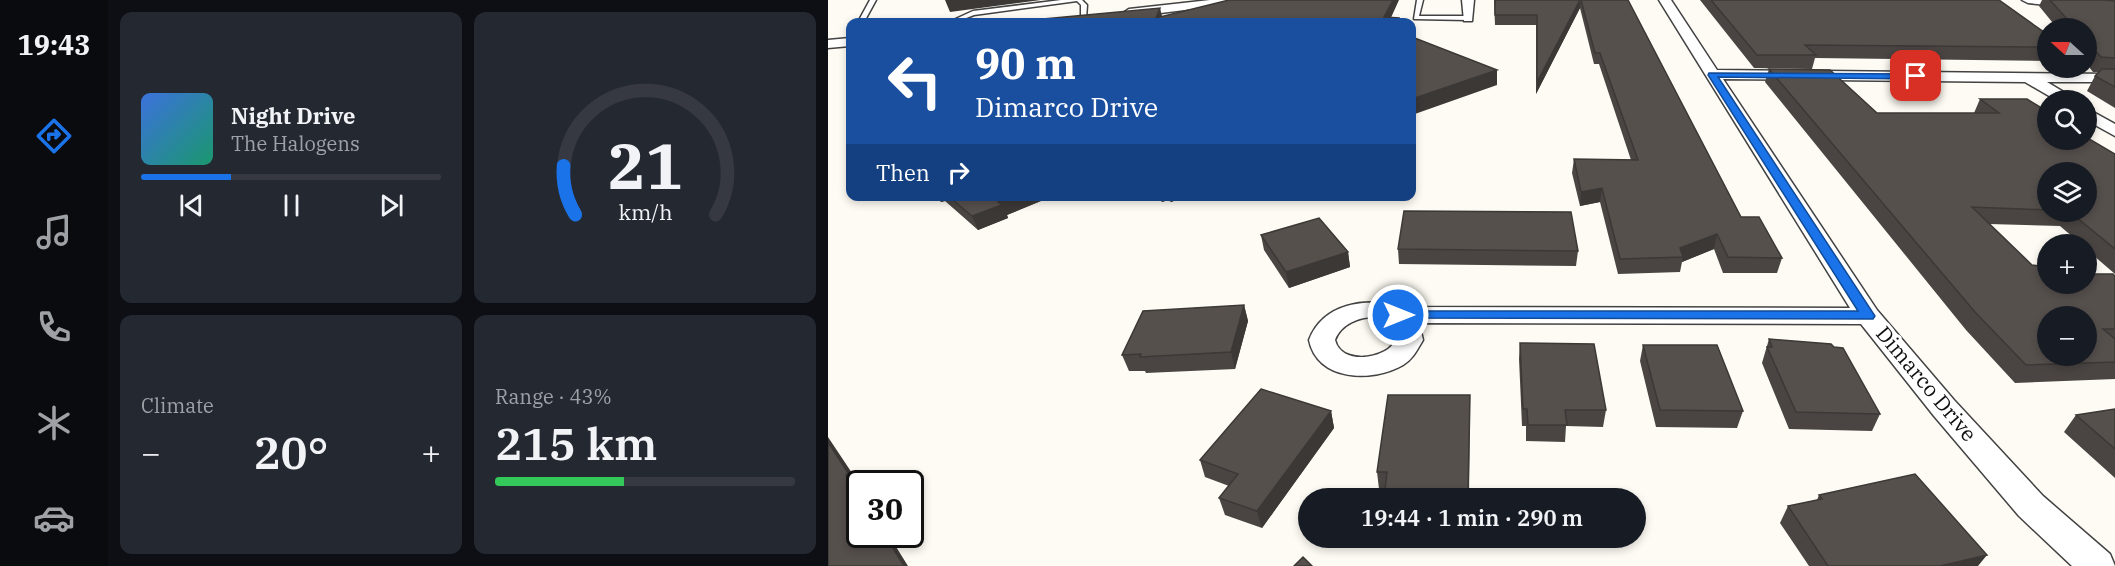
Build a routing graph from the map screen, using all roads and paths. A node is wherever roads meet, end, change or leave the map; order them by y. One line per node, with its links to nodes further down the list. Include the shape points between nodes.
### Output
1 (873, 0): 12 (lane)
2 (1077, 0): 8 (lane); 14 (lane, via 1084,5)
3 (1239, 0): 9 (street)
4 (1420, 0): 16 (lane, via 1416,18)
5 (1468, 0): 16 (street)
6 (1665, 0): 19 (street, Dimarco Drive)
7 (2028, 0): 10 (street)
8 (1024, 3): 13 (lane)
9 (1194, 7): 11 (street); 15 (street)
10 (2115, 8)
11 (1118, 15)
12 (863, 18)
13 (959, 18)
14 (1085, 18)
15 (1213, 18)
16 (1468, 18)
17 (846, 42): 18 (street)
18 (828, 44)
19 (1712, 75): 20 (street); 26 (street, Dimarco Drive)
20 (2029, 78): 21 (street); 22 (street)
21 (2115, 78)
22 (2049, 90)
23 (2097, 120): 24 (street)
24 (2115, 131)
25 (1398, 315): 26 (street)
26 (1868, 316): 27 (street, Dimarco Drive, via 2031,506)
27 (2097, 566)

